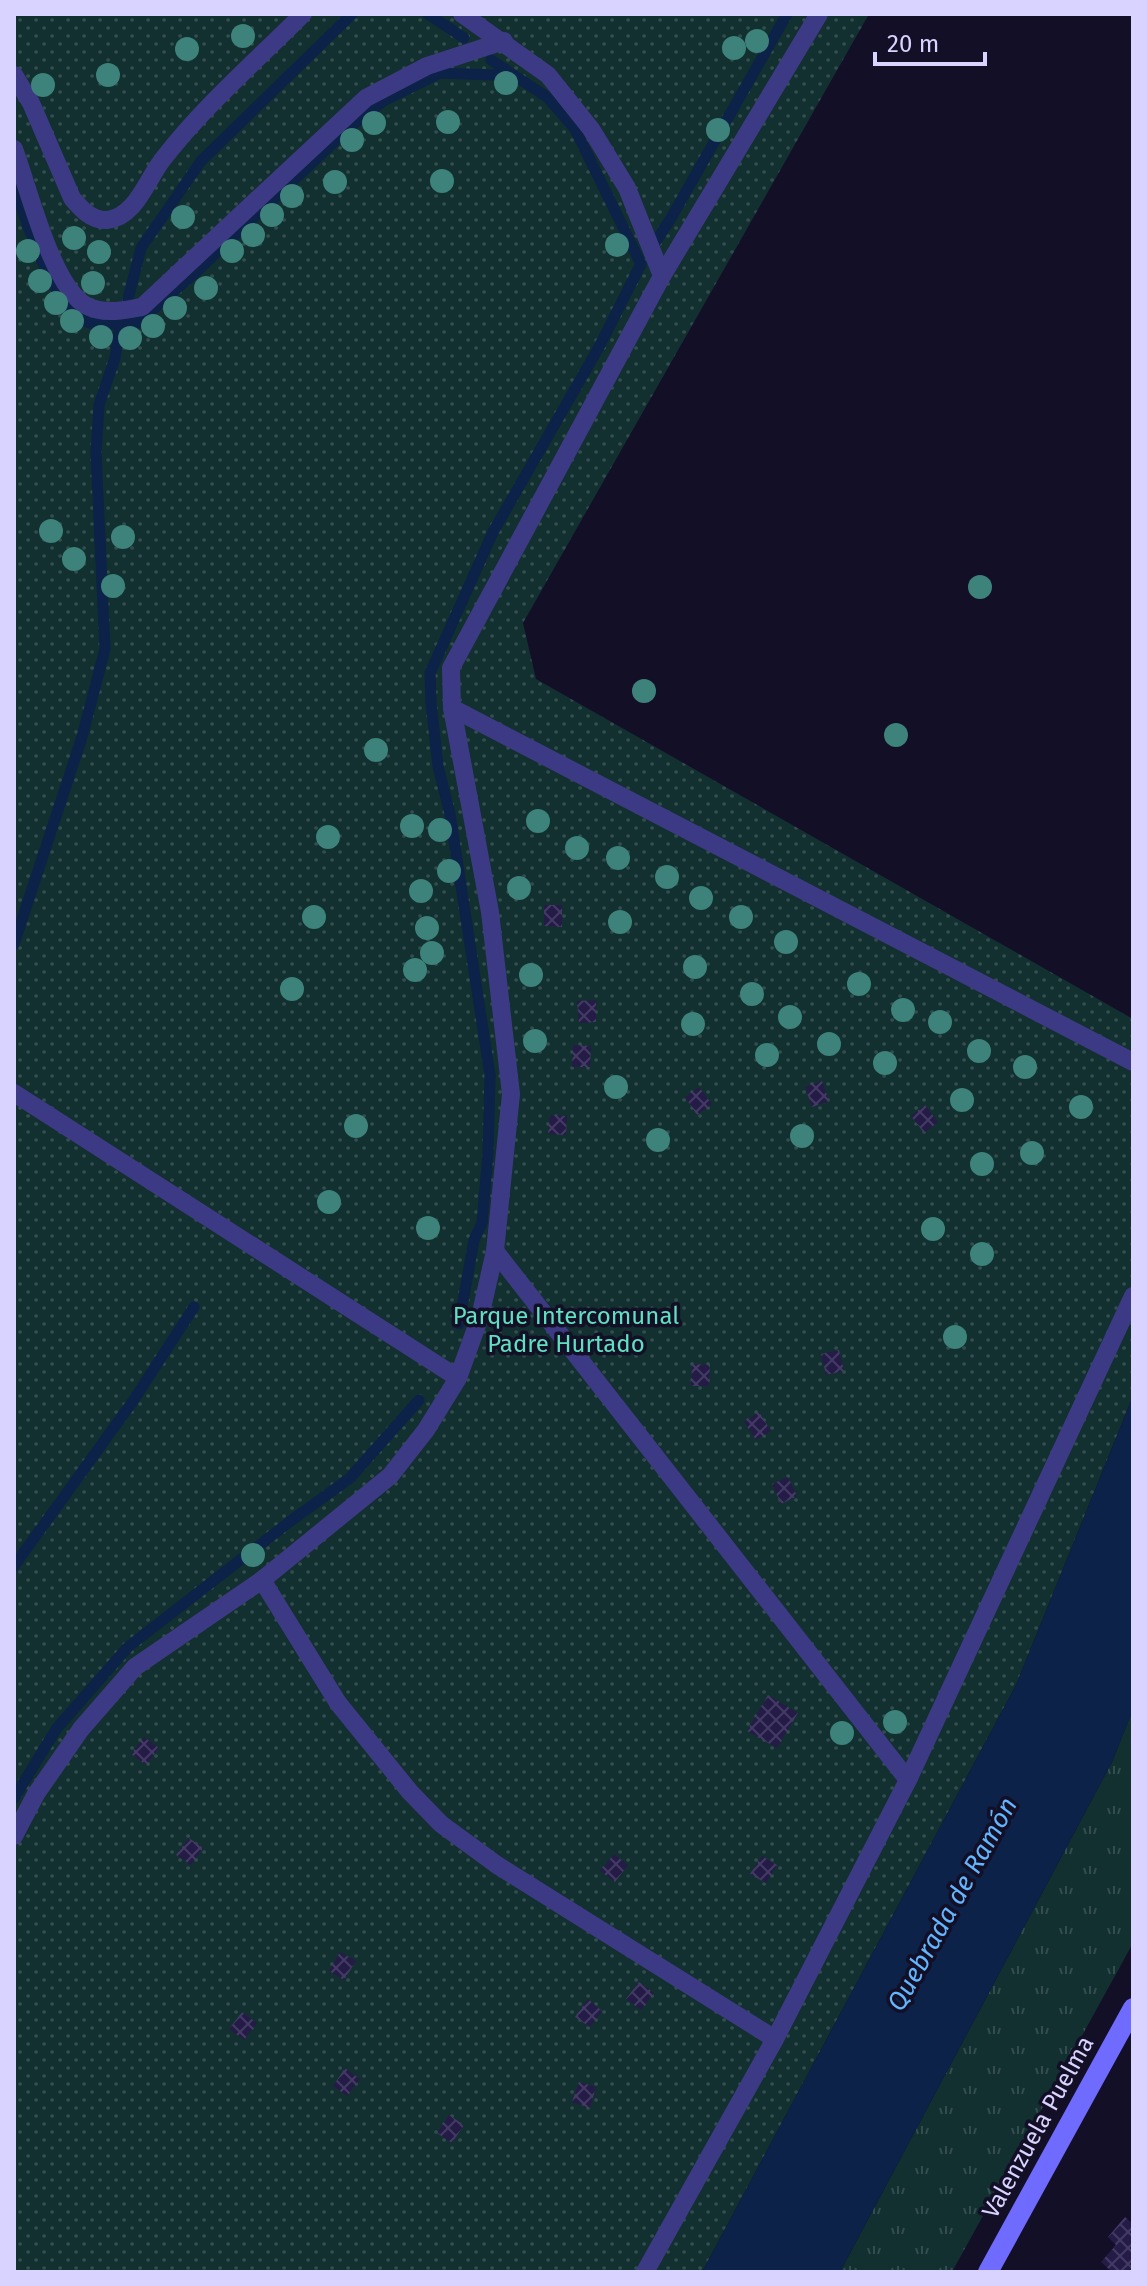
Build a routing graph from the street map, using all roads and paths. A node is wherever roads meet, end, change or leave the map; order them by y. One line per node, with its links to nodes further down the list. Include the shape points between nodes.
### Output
1 (303, 14): 5 (lane, via 162,159 128,211 108,220 95,218 72,198)
2 (462, 14): 4 (lane)
3 (819, 14): 7 (lane)
4 (504, 41): 6 (lane, via 427,66 366,98 142,307 110,313 85,305 66,286); 7 (lane, via 548,75 591,129 627,188)
5 (14, 75)
6 (14, 149)
7 (659, 267): 8 (lane, via 451,668)
8 (452, 708): 9 (lane); 11 (lane, via 490,912 511,1094)
9 (1133, 1062)
10 (14, 1093): 13 (lane)
11 (495, 1251): 13 (lane, via 480,1317); 15 (lane)
12 (1133, 1296): 15 (lane)
13 (458, 1378): 14 (lane, via 390,1476)
14 (262, 1580): 16 (lane, via 135,1667 81,1729); 18 (lane, via 338,1703 441,1824 497,1865)
15 (908, 1780): 18 (lane)
16 (14, 1836)
17 (1133, 2008): 20 (main road, Valenzuela Puelma)
18 (775, 2039): 19 (lane)
19 (645, 2272)
20 (988, 2272)

